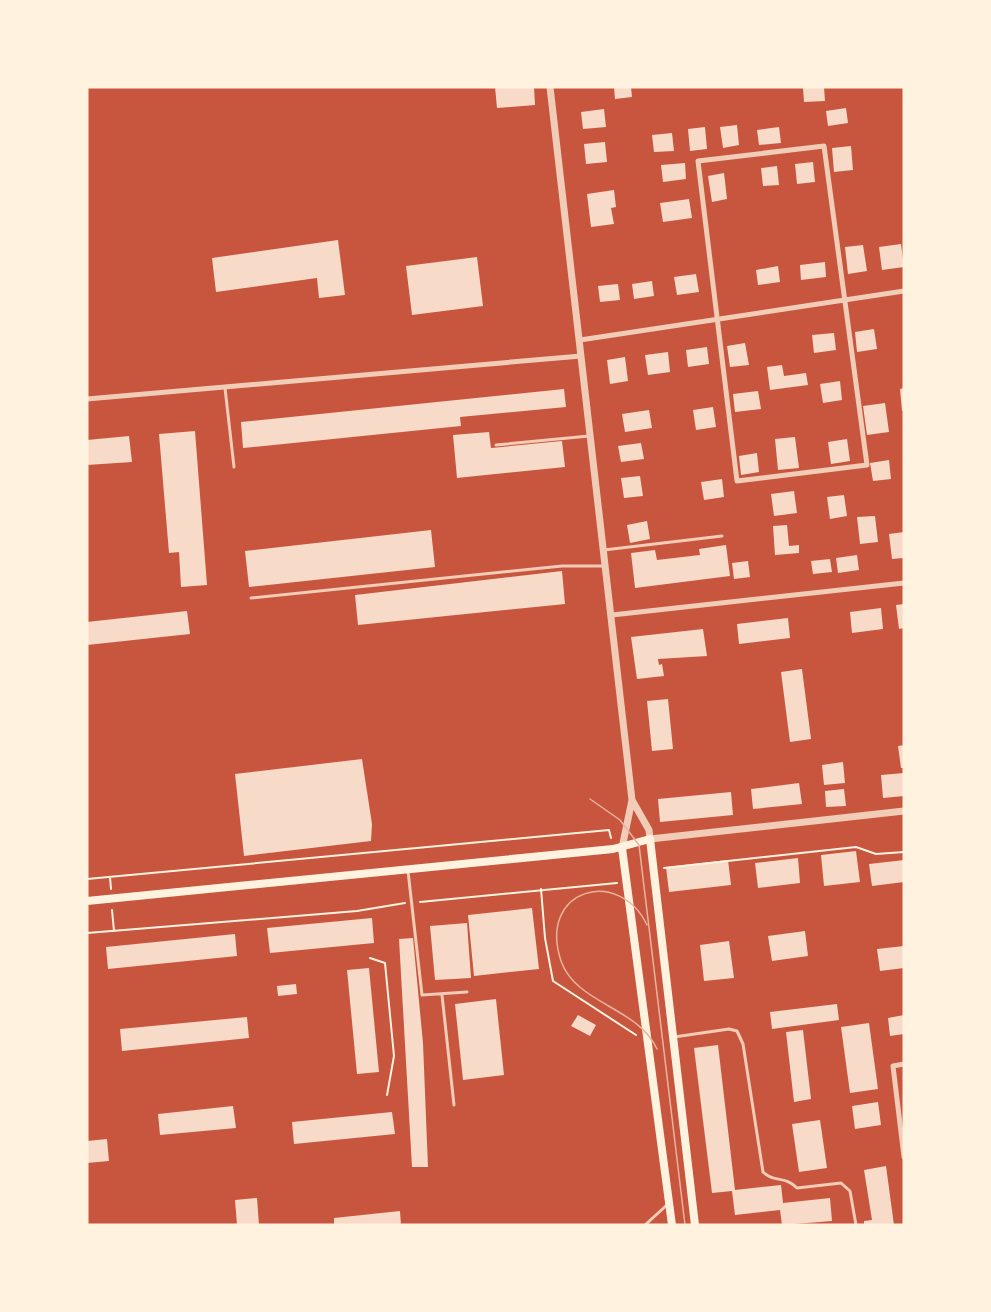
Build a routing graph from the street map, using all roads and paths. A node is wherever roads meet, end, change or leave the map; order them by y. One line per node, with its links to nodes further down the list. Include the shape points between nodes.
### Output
1 (550, 87): 5 (street)
2 (904, 291): 3 (street)
3 (844, 299): 4 (street); 4 (street, via 824,147 698,161); 4 (street, via 867,465 736,481)
4 (716, 319): 5 (street)
5 (580, 340): 6 (street)
6 (581, 356): 7 (street); 9 (street)
7 (225, 386): 8 (street); 11 (lane)
8 (87, 399)
9 (591, 436): 10 (lane); 13 (street)
10 (496, 445)
11 (234, 467)
12 (722, 536): 13 (lane)
13 (604, 550): 14 (street)
14 (606, 566): 16 (lane, via 562,566); 17 (street)
15 (904, 583): 17 (street)
16 (251, 598)
17 (612, 615): 18 (street)
18 (632, 800): 20 (street); 21 (street)
19 (904, 811): 20 (street)
20 (650, 839): 21 (main road); 35 (main road)
21 (618, 849): 24 (main road); 25 (path, via 609,830); 26 (main road)
22 (904, 852): 23 (path, via 876,855 856,847)
23 (662, 868)
24 (407, 869): 28 (main road); 29 (lane)
25 (87, 879)
26 (626, 881): 27 (path); 40 (main road)
27 (541, 889): 29 (path); 34 (path, via 553,981)
28 (87, 901)
29 (411, 903): 30 (path, via 357,912); 33 (lane, via 420,990 427,996)
30 (87, 933)
31 (370, 958): 37 (path, via 386,963 394,1056)
32 (467, 992): 33 (lane)
33 (442, 994): 38 (lane)
34 (636, 1036)
35 (672, 1037): 43 (main road); 44 (lane, via 737,1031 744,1044 763,1172 768,1177 788,1179 797,1188 841,1183 850,1191)
36 (904, 1064): 39 (street, via 893,1066)
37 (387, 1095)
38 (454, 1106)
39 (904, 1157)
40 (669, 1203): 41 (lane); 42 (main road)
41 (645, 1225)
42 (672, 1225)
43 (695, 1225)
44 (856, 1225)

